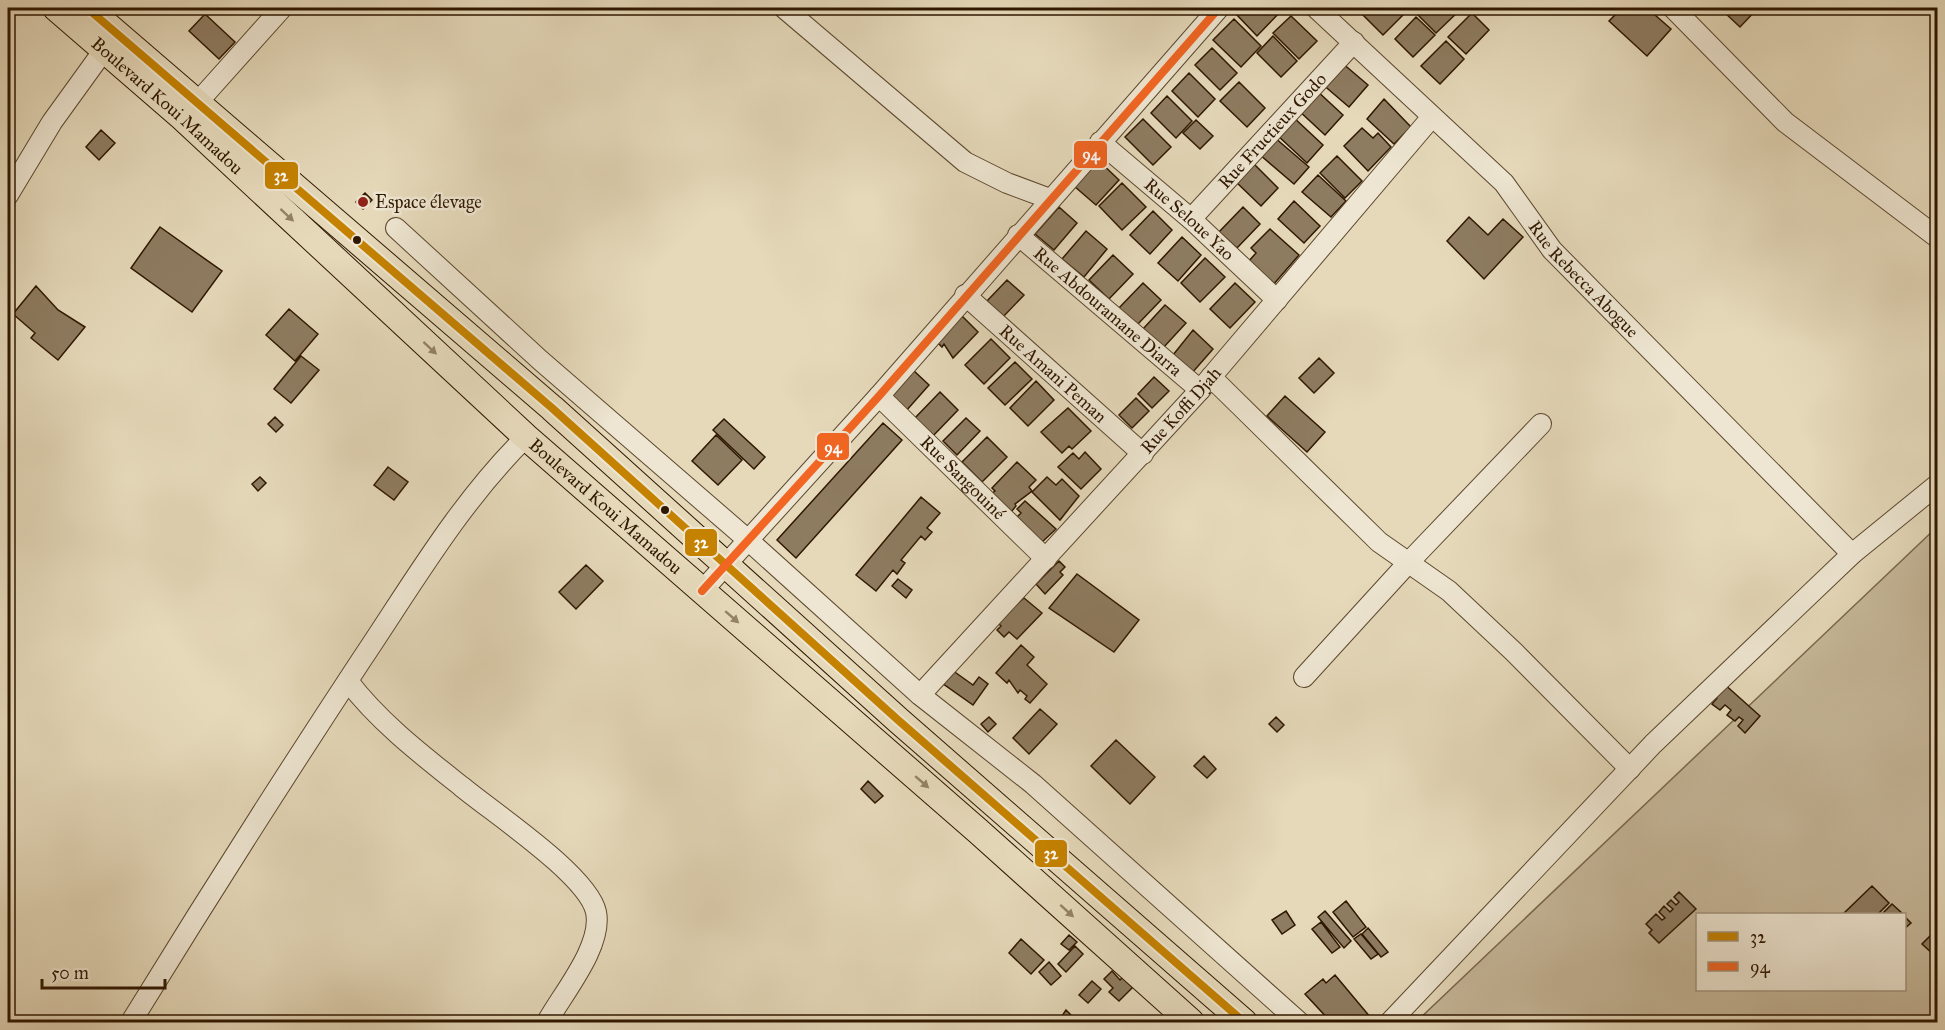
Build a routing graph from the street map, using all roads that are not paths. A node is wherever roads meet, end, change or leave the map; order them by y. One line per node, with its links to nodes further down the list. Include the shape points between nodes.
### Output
1 (56, 8): 9 (main road, Boulevard Koui Mamadou)
2 (87, 8): 10 (main road, Boulevard Koui Mamadou)
3 (282, 8): 10 (street)
4 (784, 8): 14 (street, via 965,162)
5 (1219, 8): 12 (street)
6 (1316, 8): 8 (street, Rue Rebecca Abogue)
7 (1673, 8): 18 (street, via 1785,122)
8 (1354, 42): 11 (street, Rue Rebecca Abogue); 15 (street, Rue Fructieux Godo)
9 (104, 50): 13 (street, via 52,122); 25 (main road, Boulevard Koui Mamadou, one-way to 25, via 183,118)
10 (197, 103): 23 (main road, Boulevard Koui Mamadou)
11 (1431, 118): 20 (street, Rue Koffi Djah); 29 (street, Rue Rebecca Abogue, via 1504,183 1552,250)
12 (1100, 142): 14 (street); 15 (street, Rue Seloue Yao)
13 (8, 195)
14 (1050, 199): 17 (street)
15 (1191, 219): 20 (street, Rue Seloue Yao)
16 (396, 228): 28 (street, via 540,360)
17 (1018, 235): 19 (street); 21 (street, Rue Abdouramane Diarra)
18 (1938, 238)
19 (965, 295): 22 (street); 26 (street, Rue Amani Peman)
20 (1277, 300): 21 (street, Rue Koffi Djah)
21 (1205, 383): 26 (street, Rue Koffi Djah); 31 (street, Rue Abdouramane Diarra, via 1379,542)
22 (879, 396): 28 (street); 30 (street, Rue Sangouiné)
23 (552, 408): 25 (main road); 32 (main road, Boulevard Koui Mamadou)
24 (1541, 424): 31 (street)
25 (526, 437): 33 (main road, Boulevard Koui Mamadou); 35 (street, via 501,462 442,538)
26 (1143, 454): 30 (street, Rue Koffi Djah)
27 (1938, 484): 29 (street)
28 (748, 540): 32 (street); 36 (street)
29 (1852, 554): 37 (street)
30 (1046, 560): 36 (street, Rue Koffi Djah)
31 (1408, 563): 34 (street); 37 (street, Rue Abdouramane Diarra, via 1449,591)
32 (726, 564): 33 (street); 41 (main road, Boulevard Koui Mamadou)
33 (702, 591): 40 (main road, Boulevard Koui Mamadou, one-way to 40)
34 (1304, 677)
35 (348, 681): 38 (street); 39 (street, via 376,712 571,875 587,895 596,912 593,944)
36 (920, 695): 42 (street, via 1033,784)
37 (1630, 769): 43 (street)
38 (131, 1023)
39 (547, 1023)
40 (1191, 1023)
41 (1245, 1023)
42 (1299, 1023)
43 (1390, 1023)

